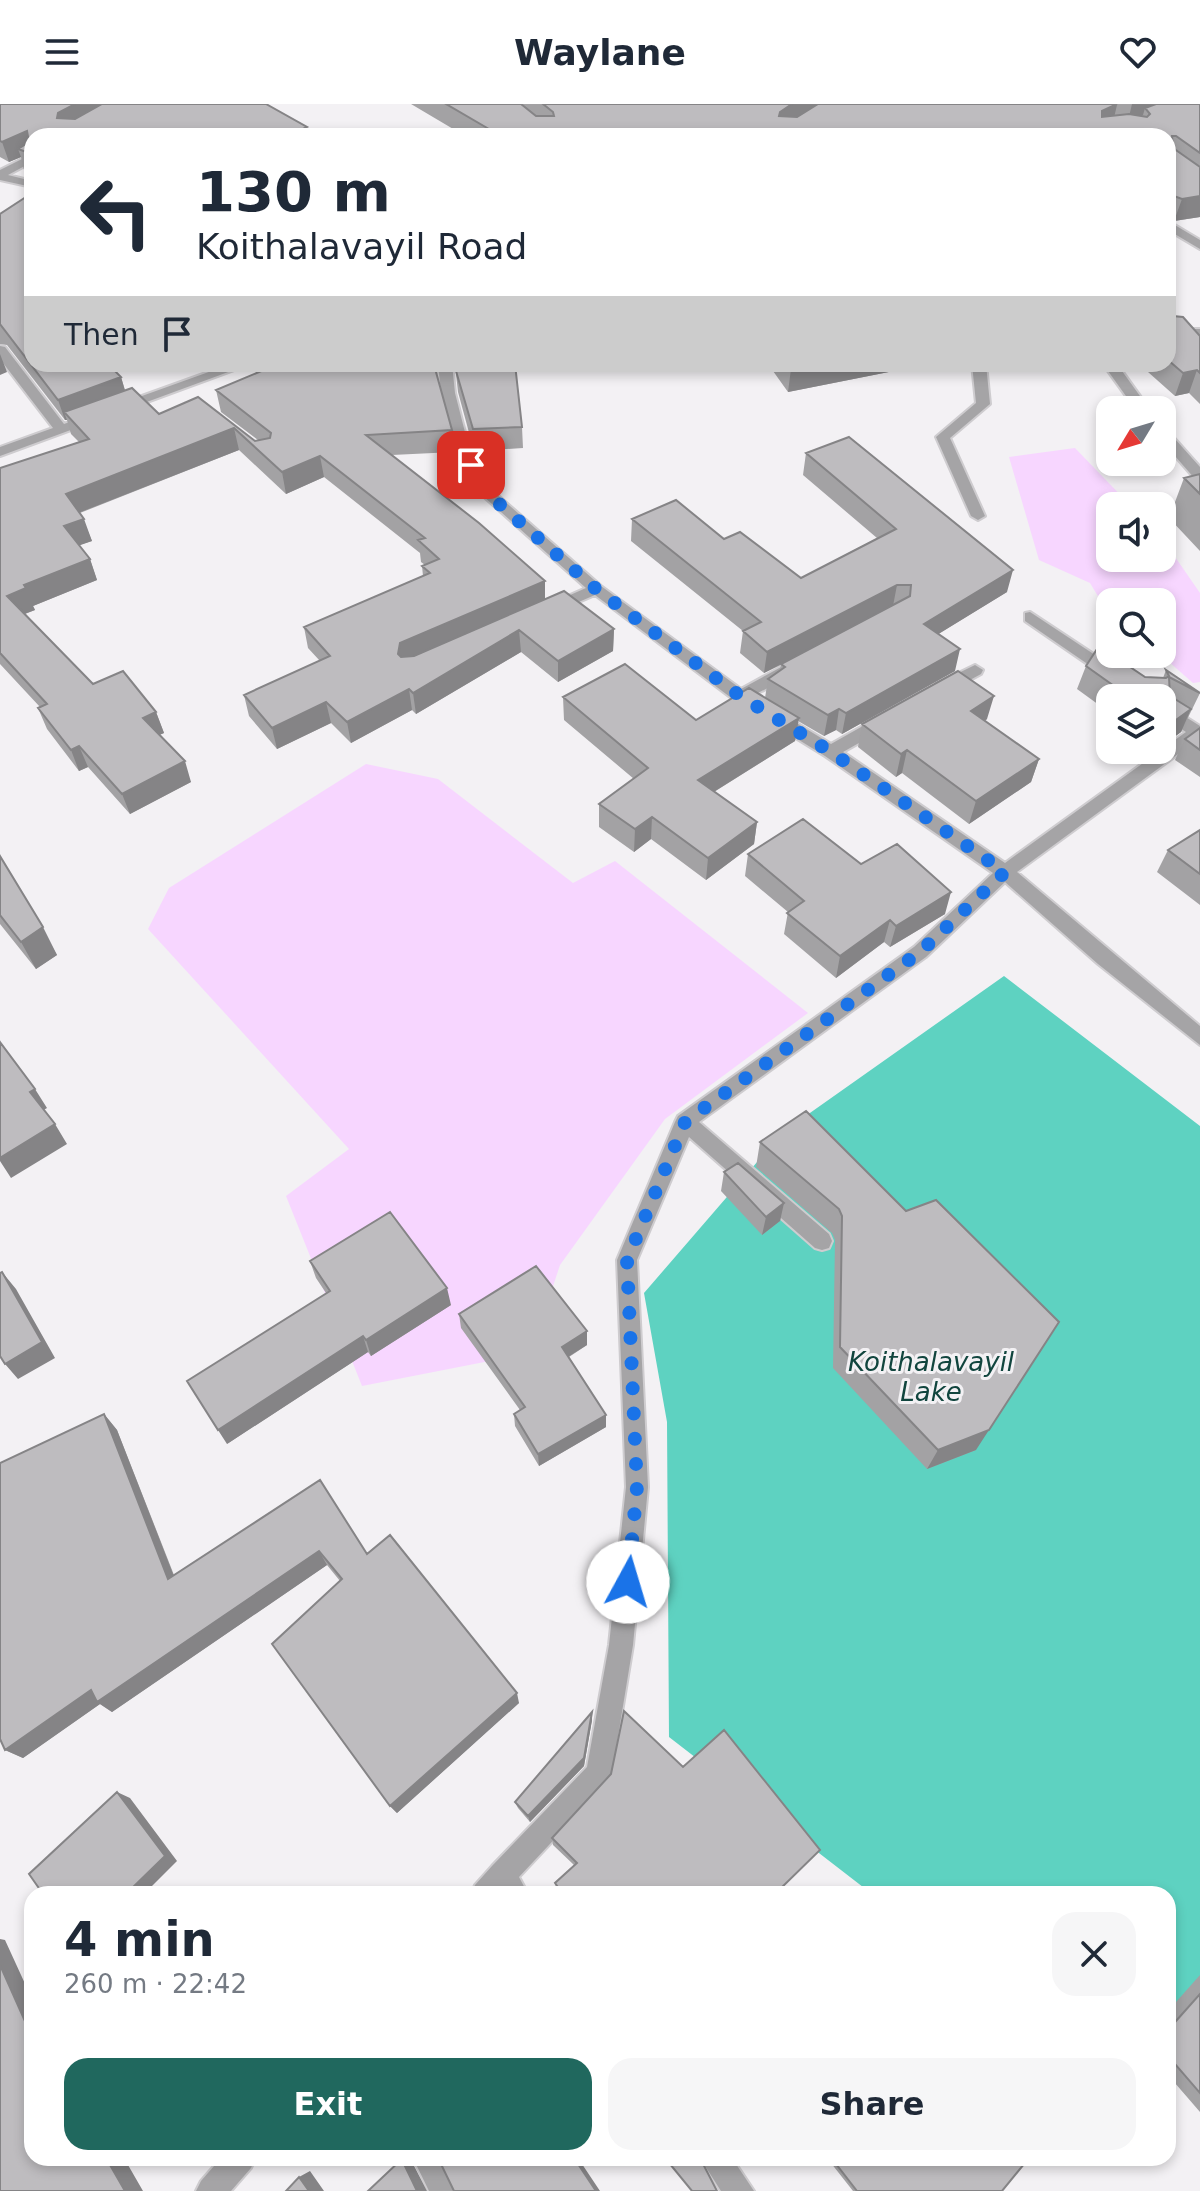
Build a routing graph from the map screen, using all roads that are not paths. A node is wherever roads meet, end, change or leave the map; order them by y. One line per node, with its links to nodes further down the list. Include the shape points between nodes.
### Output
1 (24, 162): 2 (street)
2 (0, 176): 3 (street)
3 (24, 182)
4 (1176, 230): 5 (street)
5 (1200, 245)
6 (1176, 333): 7 (street)
7 (1200, 333)
8 (0, 350): 14 (street)
9 (226, 372): 14 (street, via 183,393)
10 (446, 372): 19 (street, via 461,444 480,487)
11 (980, 372): 18 (street, via 983,404 943,437)
12 (1116, 372): 13 (street)
13 (1133, 396)
14 (62, 430): 16 (street)
15 (1176, 449): 17 (street)
16 (0, 452)
17 (1200, 476)
18 (978, 516)
19 (596, 589): 20 (street); 25 (street)
20 (538, 614)
21 (1030, 617): 24 (street)
22 (806, 661): 25 (street)
23 (975, 670): 26 (street)
24 (1128, 684)
25 (740, 696): 30 (street)
26 (923, 700)
27 (897, 715): 30 (street)
28 (1176, 718): 29 (street, via 1197,732)
29 (1176, 747)
30 (831, 752): 32 (street)
31 (1153, 764): 32 (street)
32 (1005, 872): 33 (street); 34 (street, via 920,952)
33 (1200, 1037)
34 (685, 1122): 35 (street); 36 (street, via 627,1260 637,1487 621,1645 599,1773)
35 (822, 1241)
36 (502, 1886)
37 (234, 2166): 40 (street)
38 (431, 2166): 41 (street)
39 (720, 2166): 42 (street)
40 (211, 2191)
41 (445, 2191)
42 (739, 2191)

